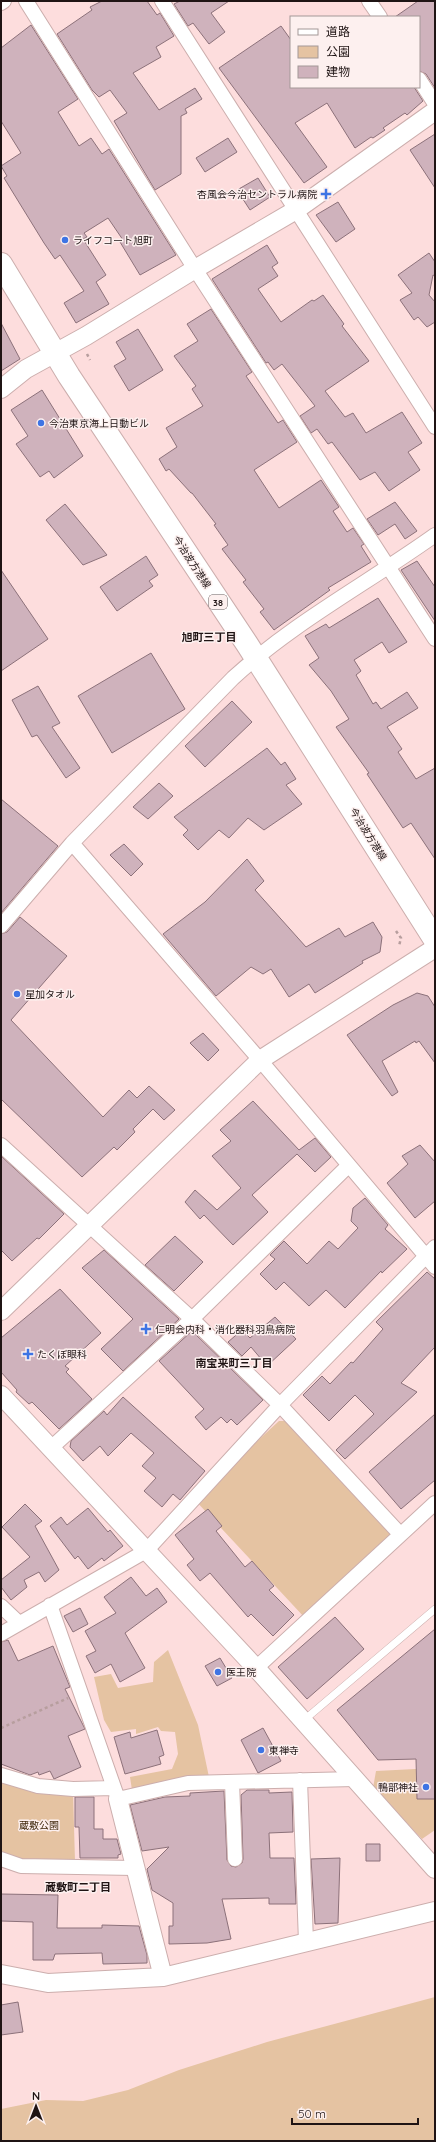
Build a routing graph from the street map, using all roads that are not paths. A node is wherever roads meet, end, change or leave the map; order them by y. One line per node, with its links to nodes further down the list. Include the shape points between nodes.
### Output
1 (4, 1): 5 (street)
2 (26, 1): 12 (street)
3 (162, 1): 10 (street)
4 (369, 1): 6 (street)
5 (1, 3)
6 (379, 16)
7 (420, 81): 8 (street)
8 (435, 104)
9 (435, 111): 10 (street)
10 (296, 210): 12 (street); 15 (street)
11 (1, 264): 13 (main road, 今治波方港線 / 38)
12 (194, 269): 13 (street, via 86,336); 17 (street)
13 (55, 352): 14 (street, via 26,369); 19 (main road, 今治波方港線 / 38)
14 (1, 389)
15 (435, 427)
16 (435, 535): 17 (street)
17 (389, 568): 18 (street); 19 (street, via 278,639)
18 (435, 639)
19 (254, 658): 20 (street); 22 (main road, 今治波方港線 / 38)
20 (72, 843): 21 (street); 24 (street)
21 (1, 926)
22 (435, 940)
23 (435, 948): 24 (street)
24 (260, 1060): 26 (street); 27 (street)
25 (1, 1146): 27 (street)
26 (348, 1166): 28 (street); 30 (street)
27 (89, 1226): 29 (street); 30 (street)
28 (432, 1257): 32 (street)
29 (1, 1311)
30 (192, 1319): 32 (street); 33 (street)
31 (1, 1395): 33 (street)
32 (280, 1406): 35 (street); 36 (street)
33 (51, 1448): 36 (street)
34 (435, 1503): 35 (street)
35 (400, 1534): 42 (street)
36 (146, 1551): 37 (street); 42 (street)
37 (50, 1605): 40 (street); 48 (street)
38 (1, 1606): 40 (street)
39 (435, 1609): 43 (lane)
40 (19, 1623): 41 (street)
41 (1, 1634)
42 (256, 1668): 43 (street)
43 (303, 1721): 45 (street)
44 (1, 1775): 48 (street, via 38,1786)
45 (354, 1779): 46 (street); 52 (street)
46 (300, 1780): 47 (street); 54 (street)
47 (232, 1782): 48 (street, via 188,1783); 50 (street)
48 (116, 1794): 51 (street)
49 (1, 1859): 51 (street, via 21,1866)
50 (235, 1859)
51 (134, 1868): 56 (street)
52 (435, 1869)
53 (435, 1911): 54 (street)
54 (306, 1942): 56 (street)
55 (1, 1974): 56 (street, via 48,1983)
56 (163, 1977)

